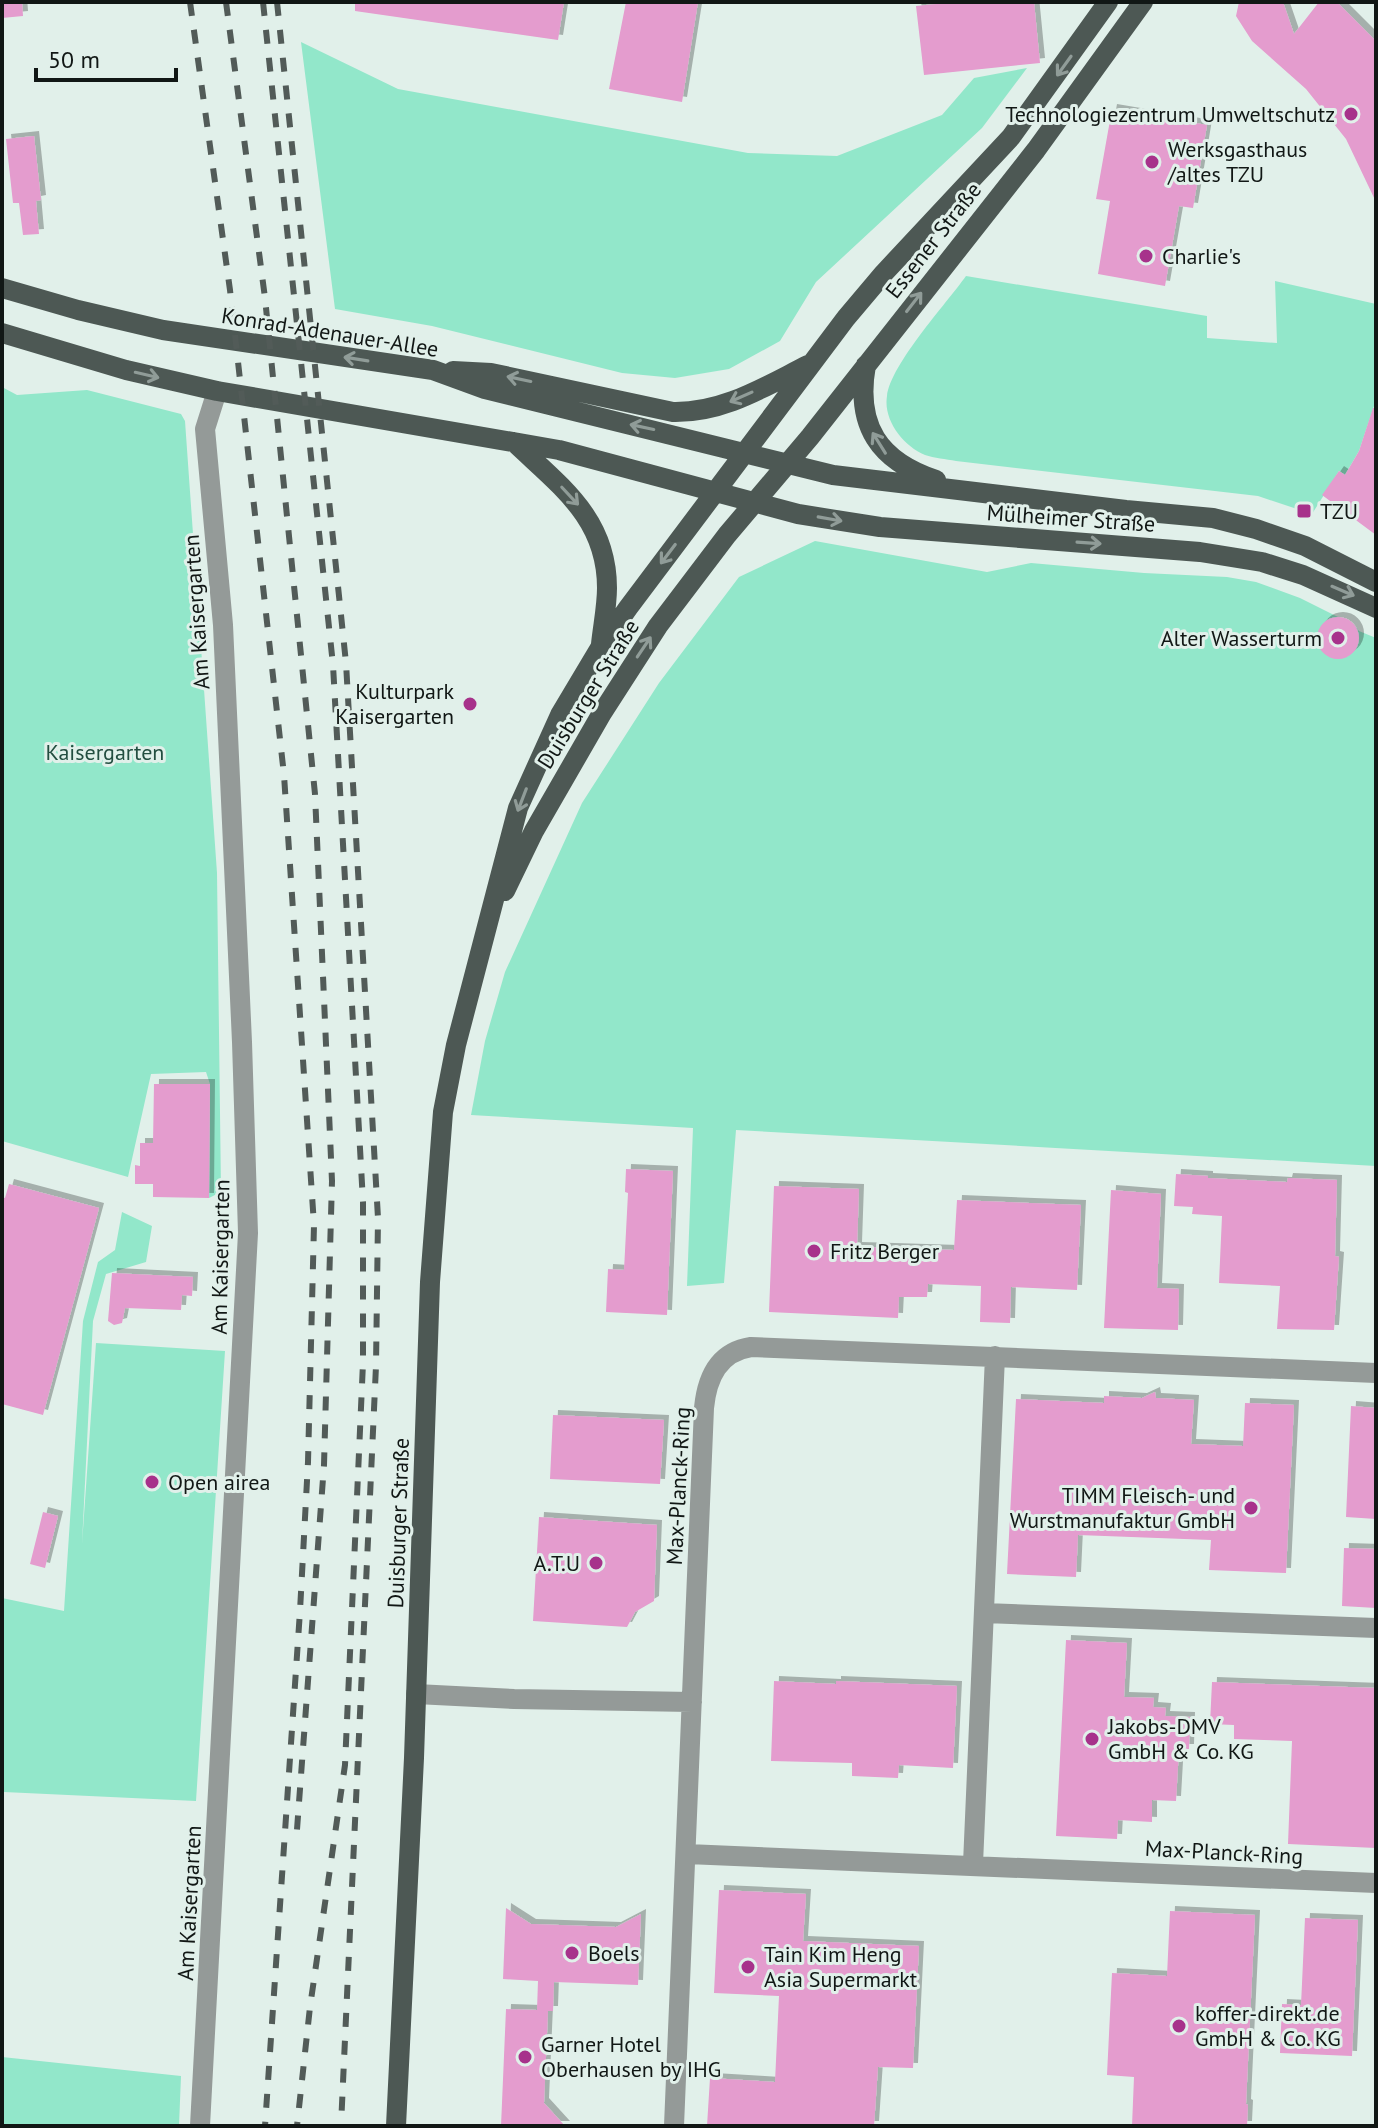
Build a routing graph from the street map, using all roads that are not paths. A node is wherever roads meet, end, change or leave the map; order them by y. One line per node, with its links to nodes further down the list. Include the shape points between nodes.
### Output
1 (1108, 2): 5 (main road, Essener Straße, one-way to 5, via 1011,137 884,273)
2 (1143, 2): 6 (main road, Essener Straße, one-way to 2, via 1036,150)
3 (2, 288): 7 (main road, Konrad-Adenauer-Allee, one-way to 3, via 163,330)
4 (2, 333): 8 (main road, one-way to 8)
5 (812, 363): 7 (main road, one-way to 7, via 732,402 694,412 491,373); 10 (main road, Essener Straße)
6 (866, 363): 11 (main road, Essener Straße); 13 (main road, one-way to 6, via 886,455 864,409)
7 (433, 370): 10 (main road, Konrad-Adenauer-Allee, one-way to 7, via 485,389)
8 (217, 391): 9 (main road); 28 (street, Am Kaisergarten, via 205,429 223,625 248,1233)
9 (514, 442): 12 (main road); 17 (main road, one-way to 17, via 574,498 601,546 607,588)
10 (744, 453): 11 (main road, Konrad-Adenauer-Allee); 12 (main road, Essener Straße)
11 (788, 464): 13 (main road, Mülheimer Straße, via 833,475); 14 (main road, Essener Straße)
12 (715, 491): 14 (main road); 17 (main road, Duisburger Straße, one-way to 17)
13 (970, 492): 15 (main road, Mülheimer Straße, via 1213,518 1305,546)
14 (754, 503): 16 (main road, Mülheimer Straße, one-way to 16, via 880,527 1230,556 1303,575); 18 (main road, Duisburger Straße, one-way to 14, via 534,831 625,674)
15 (1376, 582)
16 (1376, 608)
17 (600, 648): 18 (main road, Duisburger Straße, one-way to 18, via 527,785)
18 (488, 927): 23 (main road, Duisburger Straße, via 456,1045 438,1157)
19 (995, 1356): 20 (street, Max-Planck-Ring); 21 (street); 24 (street, Max-Planck-Ring, via 751,1347 718,1364 705,1402)
20 (1376, 1373)
21 (984, 1613): 22 (street); 26 (street)
22 (1376, 1628)
23 (416, 1694): 24 (street); 29 (main road, Duisburger Straße)
24 (692, 1702): 25 (street, Max-Planck-Ring)
25 (687, 1854): 26 (street, Max-Planck-Ring); 30 (street, Max-Planck-Ring)
26 (973, 1864): 27 (street, Max-Planck-Ring)
27 (1376, 1883)
28 (200, 2126)
29 (396, 2126)
30 (674, 2126)

